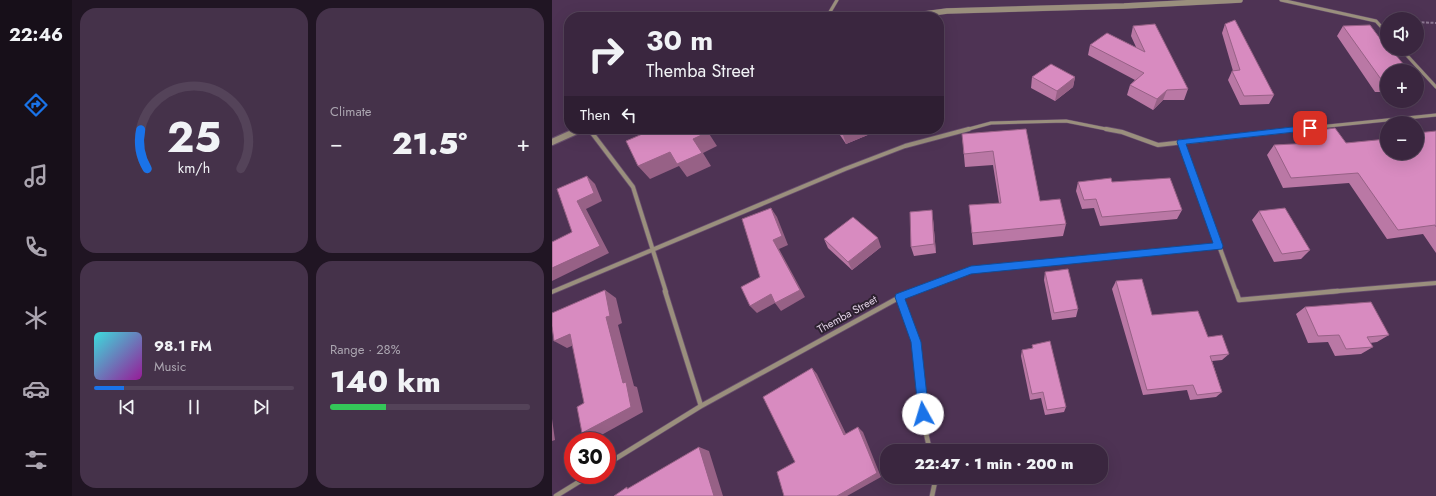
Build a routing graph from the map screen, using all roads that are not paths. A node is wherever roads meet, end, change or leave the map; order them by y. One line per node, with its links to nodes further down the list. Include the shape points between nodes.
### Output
1 (837, 0): 4 (street)
2 (1240, 0): 5 (street)
3 (1281, 0): 6 (street, via 1376,21)
4 (830, 12)
5 (939, 12)
6 (1380, 25)
7 (1407, 56): 8 (street)
8 (1436, 87)
9 (1436, 115): 13 (street)
10 (570, 134): 12 (street)
11 (593, 134): 15 (street, via 633,187)
12 (552, 142)
13 (1181, 142): 14 (street); 15 (street, via 1158,145 1122,132 1066,121 991,123 905,146)
14 (1218, 246): 16 (street, via 1239,300); 18 (street, Themba Street, via 971,270)
15 (653, 249): 17 (street); 19 (street)
16 (1436, 283)
17 (552, 292)
18 (900, 297): 19 (street, Themba Street); 20 (street, via 916,342 924,429)
19 (701, 406): 21 (street, Themba Street)
20 (928, 444)
21 (616, 458)
22 (575, 484): 24 (street)
23 (935, 484): 25 (street)
24 (556, 496)
25 (932, 496)

